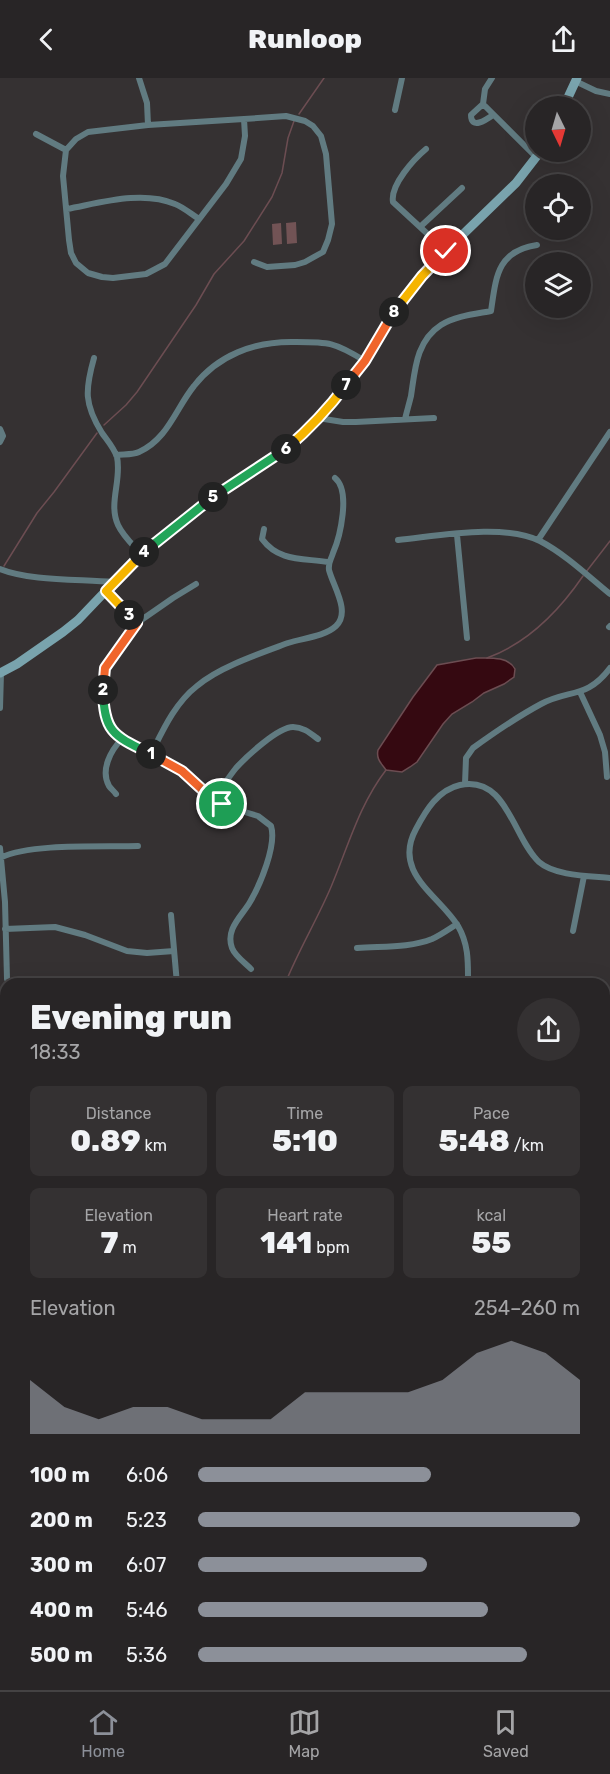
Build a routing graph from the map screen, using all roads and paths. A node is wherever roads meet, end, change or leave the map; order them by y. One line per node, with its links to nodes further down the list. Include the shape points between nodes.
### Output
1 (139, 78): 11 (street)
2 (402, 78): 8 (street)
3 (492, 78): 7 (street, via 485,89)
4 (576, 80): 5 (street); 6 (street)
5 (610, 94)
6 (569, 96)
7 (483, 104): 9 (street); 9 (street, via 471,115 473,122 483,122)
8 (395, 110)
9 (493, 115): 13 (street)
10 (244, 118): 11 (street); 19 (street, via 241,159); 23 (street, via 295,117 313,126 321,136 326,154 332,224 325,255 295,265 267,267)
11 (148, 125): 15 (street, via 88,132)
12 (36, 134): 15 (street)
13 (525, 143)
14 (426, 149): 20 (street, via 409,165 392,197)
15 (66, 150): 18 (street, via 63,176)
16 (531, 162): 22 (street)
17 (462, 188): 20 (street)
18 (67, 209): 19 (street, via 154,198 176,204); 19 (street, via 71,253 80,271 113,278 153,272 165,264)
19 (199, 219)
20 (420, 227): 22 (street)
21 (537, 245): 28 (street, via 516,251 500,268 491,311 449,321 431,334 417,357)
22 (446, 251): 25 (street, via 401,302)
23 (254, 262)
24 (94, 358): 32 (street, via 87,396)
25 (365, 361): 26 (street); 32 (street, via 338,345 320,342 274,343 235,352 194,385 155,442 138,453)
26 (318, 418): 28 (street, via 350,422); 38 (street, via 286,449 204,503)
27 (434, 418): 28 (street)
28 (405, 419)
29 (0, 429): 31 (street)
30 (610, 432): 37 (street)
31 (0, 442)
32 (116, 455): 38 (street, via 119,475 115,516 122,532)
33 (335, 478): 39 (street, via 342,490 343,510)
34 (264, 529): 39 (street, via 262,539 277,553)
35 (457, 535): 36 (street); 37 (street, via 516,533); 46 (street)
36 (398, 540)
37 (538, 540): 44 (street)
38 (141, 554): 41 (street)
39 (328, 562): 53 (street, via 341,604 339,622 329,631 266,651 197,685 172,714)
40 (0, 569): 41 (street, via 34,576)
41 (113, 582): 43 (street)
42 (196, 584): 45 (street)
43 (106, 591): 45 (street); 48 (street, via 63,632)
44 (610, 594)
45 (137, 623): 51 (street, via 105,668 103,678 105,716)
46 (467, 638)
47 (610, 668): 49 (street, via 601,680)
48 (0, 673): 50 (street)
49 (580, 692): 54 (street, via 600,735); 55 (street, via 543,703 473,748 466,758)
50 (0, 708)
51 (122, 739): 53 (street); 56 (street, via 111,753 106,771 109,786)
52 (318, 739): 57 (street, via 303,729 284,729 245,759)
53 (151, 754): 57 (street, via 182,771)
54 (607, 777)
55 (465, 784): 61 (street, via 488,789 501,800 538,861 553,870); 64 (street, via 449,788 435,799 416,830 411,847 414,872)
56 (116, 794)
57 (214, 799): 69 (street, via 258,816 273,830 260,881 231,935 232,948)
58 (138, 846): 60 (street, via 54,848)
59 (0, 848): 60 (street)
60 (0, 858): 65 (street)
61 (584, 876): 62 (street); 66 (street)
62 (610, 878)
63 (171, 915): 68 (street)
64 (457, 924): 67 (street, via 422,942); 72 (street, via 466,946)
65 (5, 929): 68 (street, via 55,927 127,951); 70 (street)
66 (573, 931)
67 (357, 948)
68 (174, 951): 71 (street)
69 (251, 969)
70 (7, 978)
71 (176, 978)
72 (468, 978)

